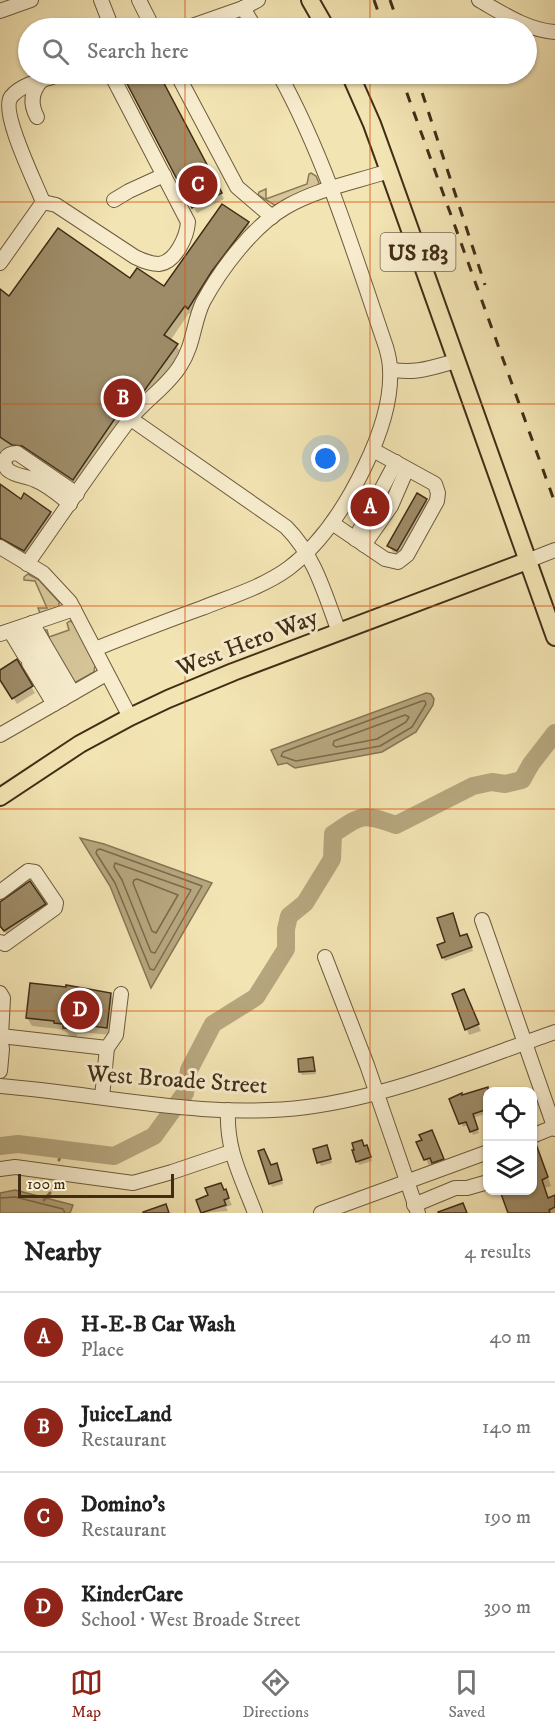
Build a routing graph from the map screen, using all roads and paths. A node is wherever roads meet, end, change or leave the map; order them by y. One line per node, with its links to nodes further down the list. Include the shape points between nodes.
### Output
1 (30, 0): 8 (street)
2 (100, 0): 9 (street)
3 (139, 0): 10 (street)
4 (258, 0): 7 (street)
5 (310, 0): 13 (main road)
6 (479, 0): 14 (street)
7 (237, 6): 11 (street); 12 (street)
8 (0, 10)
9 (108, 18)
10 (148, 18)
11 (209, 18)
12 (247, 18)
13 (320, 18)
14 (513, 18)
15 (537, 29): 16 (street)
16 (555, 32)
17 (33, 84): 28 (street, via 12,95 8,103 23,155)
18 (39, 84): 23 (street, via 33,94)
19 (116, 84): 25 (street)
20 (182, 84): 29 (street, via 237,187)
21 (284, 84): 26 (street)
22 (354, 84): 24 (main road, US 183)
23 (37, 117)
24 (389, 171): 26 (street); 31 (main road, US 183)
25 (164, 175): 27 (street); 28 (street, via 188,222 177,251 161,264 135,257 56,205)
26 (330, 189): 29 (street); 32 (street, via 386,347)
27 (114, 200)
28 (43, 202): 30 (street)
29 (272, 217): 33 (street, via 250,237 203,303 180,366)
30 (0, 263)
31 (456, 361): 32 (street, via 422,370); 42 (main road, US 183)
32 (390, 369): 34 (street, via 383,418)
33 (131, 419): 36 (street); 41 (street, via 286,527)
34 (373, 450): 35 (street); 37 (street)
35 (401, 466): 38 (street); 38 (street, via 435,484 437,501 407,555 398,562 385,559)
36 (74, 499): 36 (street, via 14,474 6,469 5,456 17,453); 43 (street)
37 (332, 523): 38 (street); 41 (street)
38 (360, 542)
39 (0, 546): 43 (street)
40 (555, 550): 42 (street)
41 (307, 552): 46 (street); 48 (street, via 258,587)
42 (527, 561): 46 (main road, West Hero Way); 47 (main road, US 183)
43 (27, 564): 44 (street, via 43,573)
44 (74, 609): 45 (street); 48 (street)
45 (18, 628): 50 (street); 50 (street)
46 (339, 632): 51 (main road, West Hero Way)
47 (555, 637)
48 (94, 649): 49 (street)
49 (106, 674): 50 (street); 51 (street)
50 (64, 699): 52 (street)
51 (130, 717): 53 (main road, West Hero Way, via 80,744)
52 (0, 735)
53 (0, 797)
54 (0, 892): 56 (street, via 31,870 56,903 55,908 5,944)
55 (482, 920): 62 (street)
56 (0, 942)
57 (324, 957): 66 (street)
58 (0, 993): 61 (street)
59 (121, 994): 63 (street, via 116,1035)
60 (555, 1032): 62 (street, West Broade Street)
61 (0, 1036): 63 (street); 64 (street)
62 (524, 1043): 66 (street, West Broade Street); 69 (street)
63 (107, 1048): 67 (street)
64 (0, 1071)
65 (0, 1086): 67 (street, West Broade Street)
66 (375, 1093): 68 (street, West Broade Street, via 309,1107); 74 (street)
67 (102, 1097): 68 (street, West Broade Street)
68 (228, 1110): 71 (street)
69 (555, 1128): 70 (street)
70 (537, 1134)
71 (231, 1152): 73 (street, via 133,1183 15,1167); 77 (street)
72 (483, 1154): 74 (street)
73 (0, 1169)
74 (406, 1181): 76 (street); 78 (street)
75 (483, 1183): 76 (street, via 455,1188)
76 (416, 1209)
77 (255, 1213)
78 (321, 1213)

